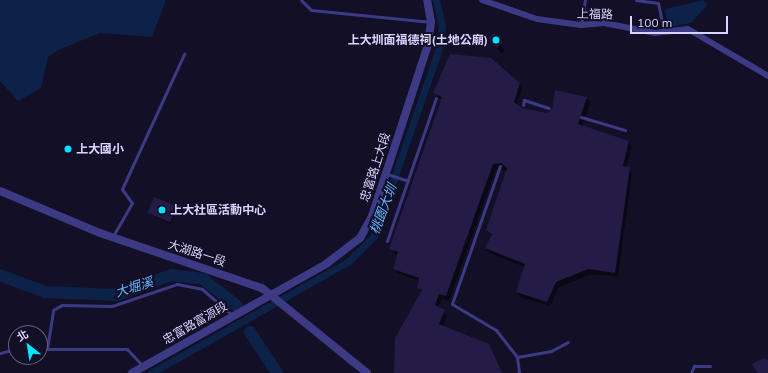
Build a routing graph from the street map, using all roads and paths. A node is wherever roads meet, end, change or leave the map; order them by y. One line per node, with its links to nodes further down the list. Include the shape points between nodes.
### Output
1 (301, 0): 6 (lane, via 311,10)
2 (427, 0): 6 (street, 忠富路上大段)
3 (482, 0): 7 (street, 上福路, via 537,19)
4 (585, 0): 7 (lane)
5 (636, 0): 8 (lane, via 658,3)
6 (431, 22): 17 (street, 忠富路上大段, via 427,48)
7 (581, 26): 8 (street, 上福路, via 604,23)
8 (664, 32): 10 (street, 上福路, via 688,29)
9 (184, 54): 20 (lane, via 122,189 132,203)
10 (768, 76)
11 (436, 98): 18 (lane)
12 (523, 105): 13 (lane, via 524,100)
13 (549, 108)
14 (581, 117): 15 (lane)
15 (625, 130)
16 (500, 166): 27 (lane, via 452,304 496,330)
17 (387, 174): 18 (lane); 22 (street, 忠富路上大段, via 372,216 360,238 326,264)
18 (408, 181): 21 (lane)
19 (0, 191): 20 (street, 大湖路一段)
20 (112, 237): 22 (street, 大湖路一段, via 247,281)
21 (388, 241)
22 (270, 294): 23 (street, 忠富路富源段); 31 (street, 大湖路一段)
23 (233, 315): 25 (lane, via 202,289 177,284 112,306 62,305 53,310); 28 (street, 忠富路富源段)
24 (568, 342): 27 (lane, via 551,351)
25 (48, 343)
26 (48, 350): 28 (lane, via 127,349)
27 (517, 357): 32 (lane)
28 (144, 366): 30 (street, 忠富路富源段)
29 (710, 366): 33 (lane, via 694,366)
30 (132, 373)
31 (367, 373)
32 (519, 373)
33 (691, 373)

